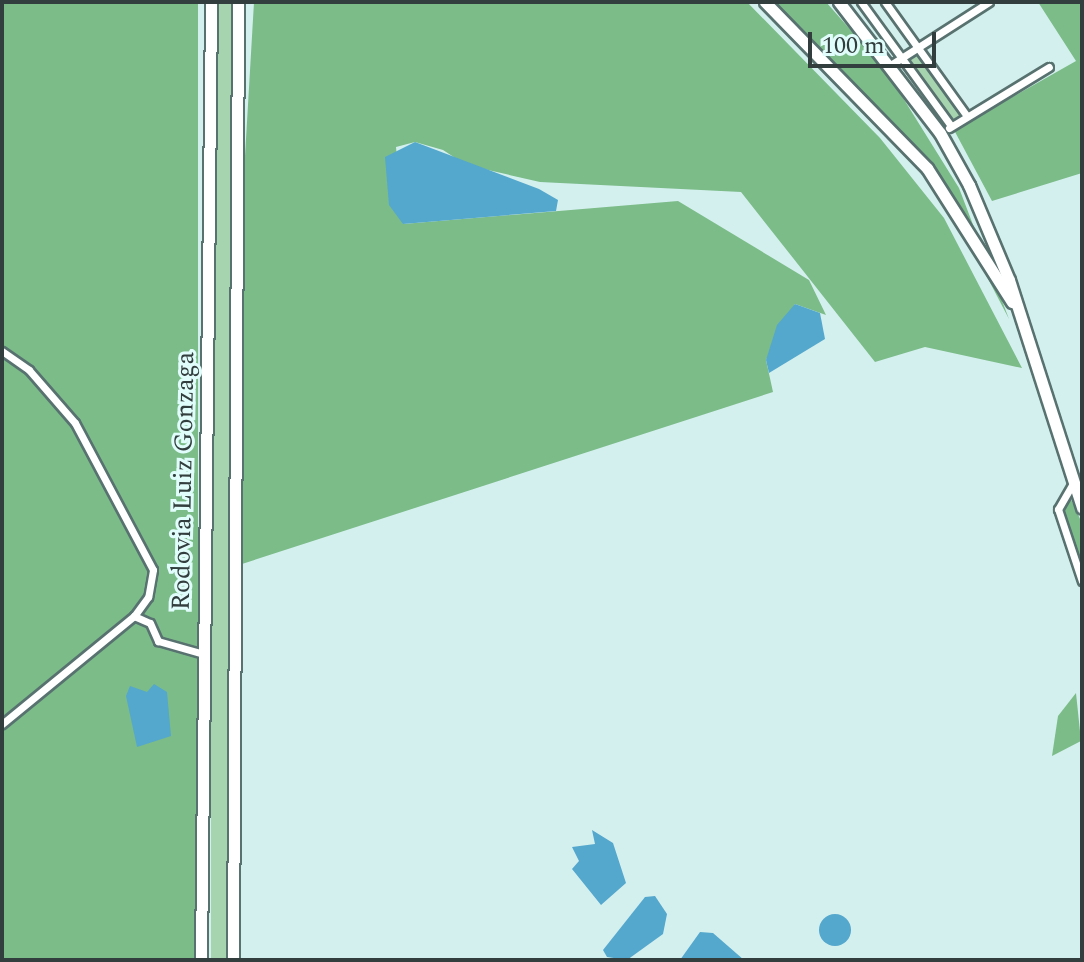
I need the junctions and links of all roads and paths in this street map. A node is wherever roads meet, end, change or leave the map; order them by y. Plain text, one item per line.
1 (211, 2) edge
2 (241, 2) edge
3 (765, 2) edge
4 (839, 2) edge
5 (861, 2) edge
6 (885, 2) edge
7 (989, 2) edge
8 (917, 45) junction
9 (901, 56) junction
10 (892, 64) junction
11 (1049, 67) dead end
12 (967, 116) junction
13 (946, 130) junction
14 (1012, 302) junction
15 (2, 351) edge
16 (1072, 485) junction
17 (1082, 508) edge
18 (1082, 581) edge
19 (134, 616) junction
20 (204, 654) junction
21 (2, 724) edge
22 (201, 960) edge
23 (233, 960) edge

1 - 20 main road, Rodovia Luiz Gonzaga
2 - 23 main road, Rodovia Luiz Gonzaga
3 - 14 main road
4 - 10 main road
5 - 9 street
6 - 8 street
7 - 8 street
8 - 9 street
8 - 12 street
9 - 10 street
9 - 13 street
10 - 13 main road
11 - 12 street
12 - 13 street
13 - 14 main road
14 - 16 main road
15 - 19 street
16 - 17 main road
16 - 18 street
19 - 20 street
19 - 21 street
20 - 22 main road, Rodovia Luiz Gonzaga

